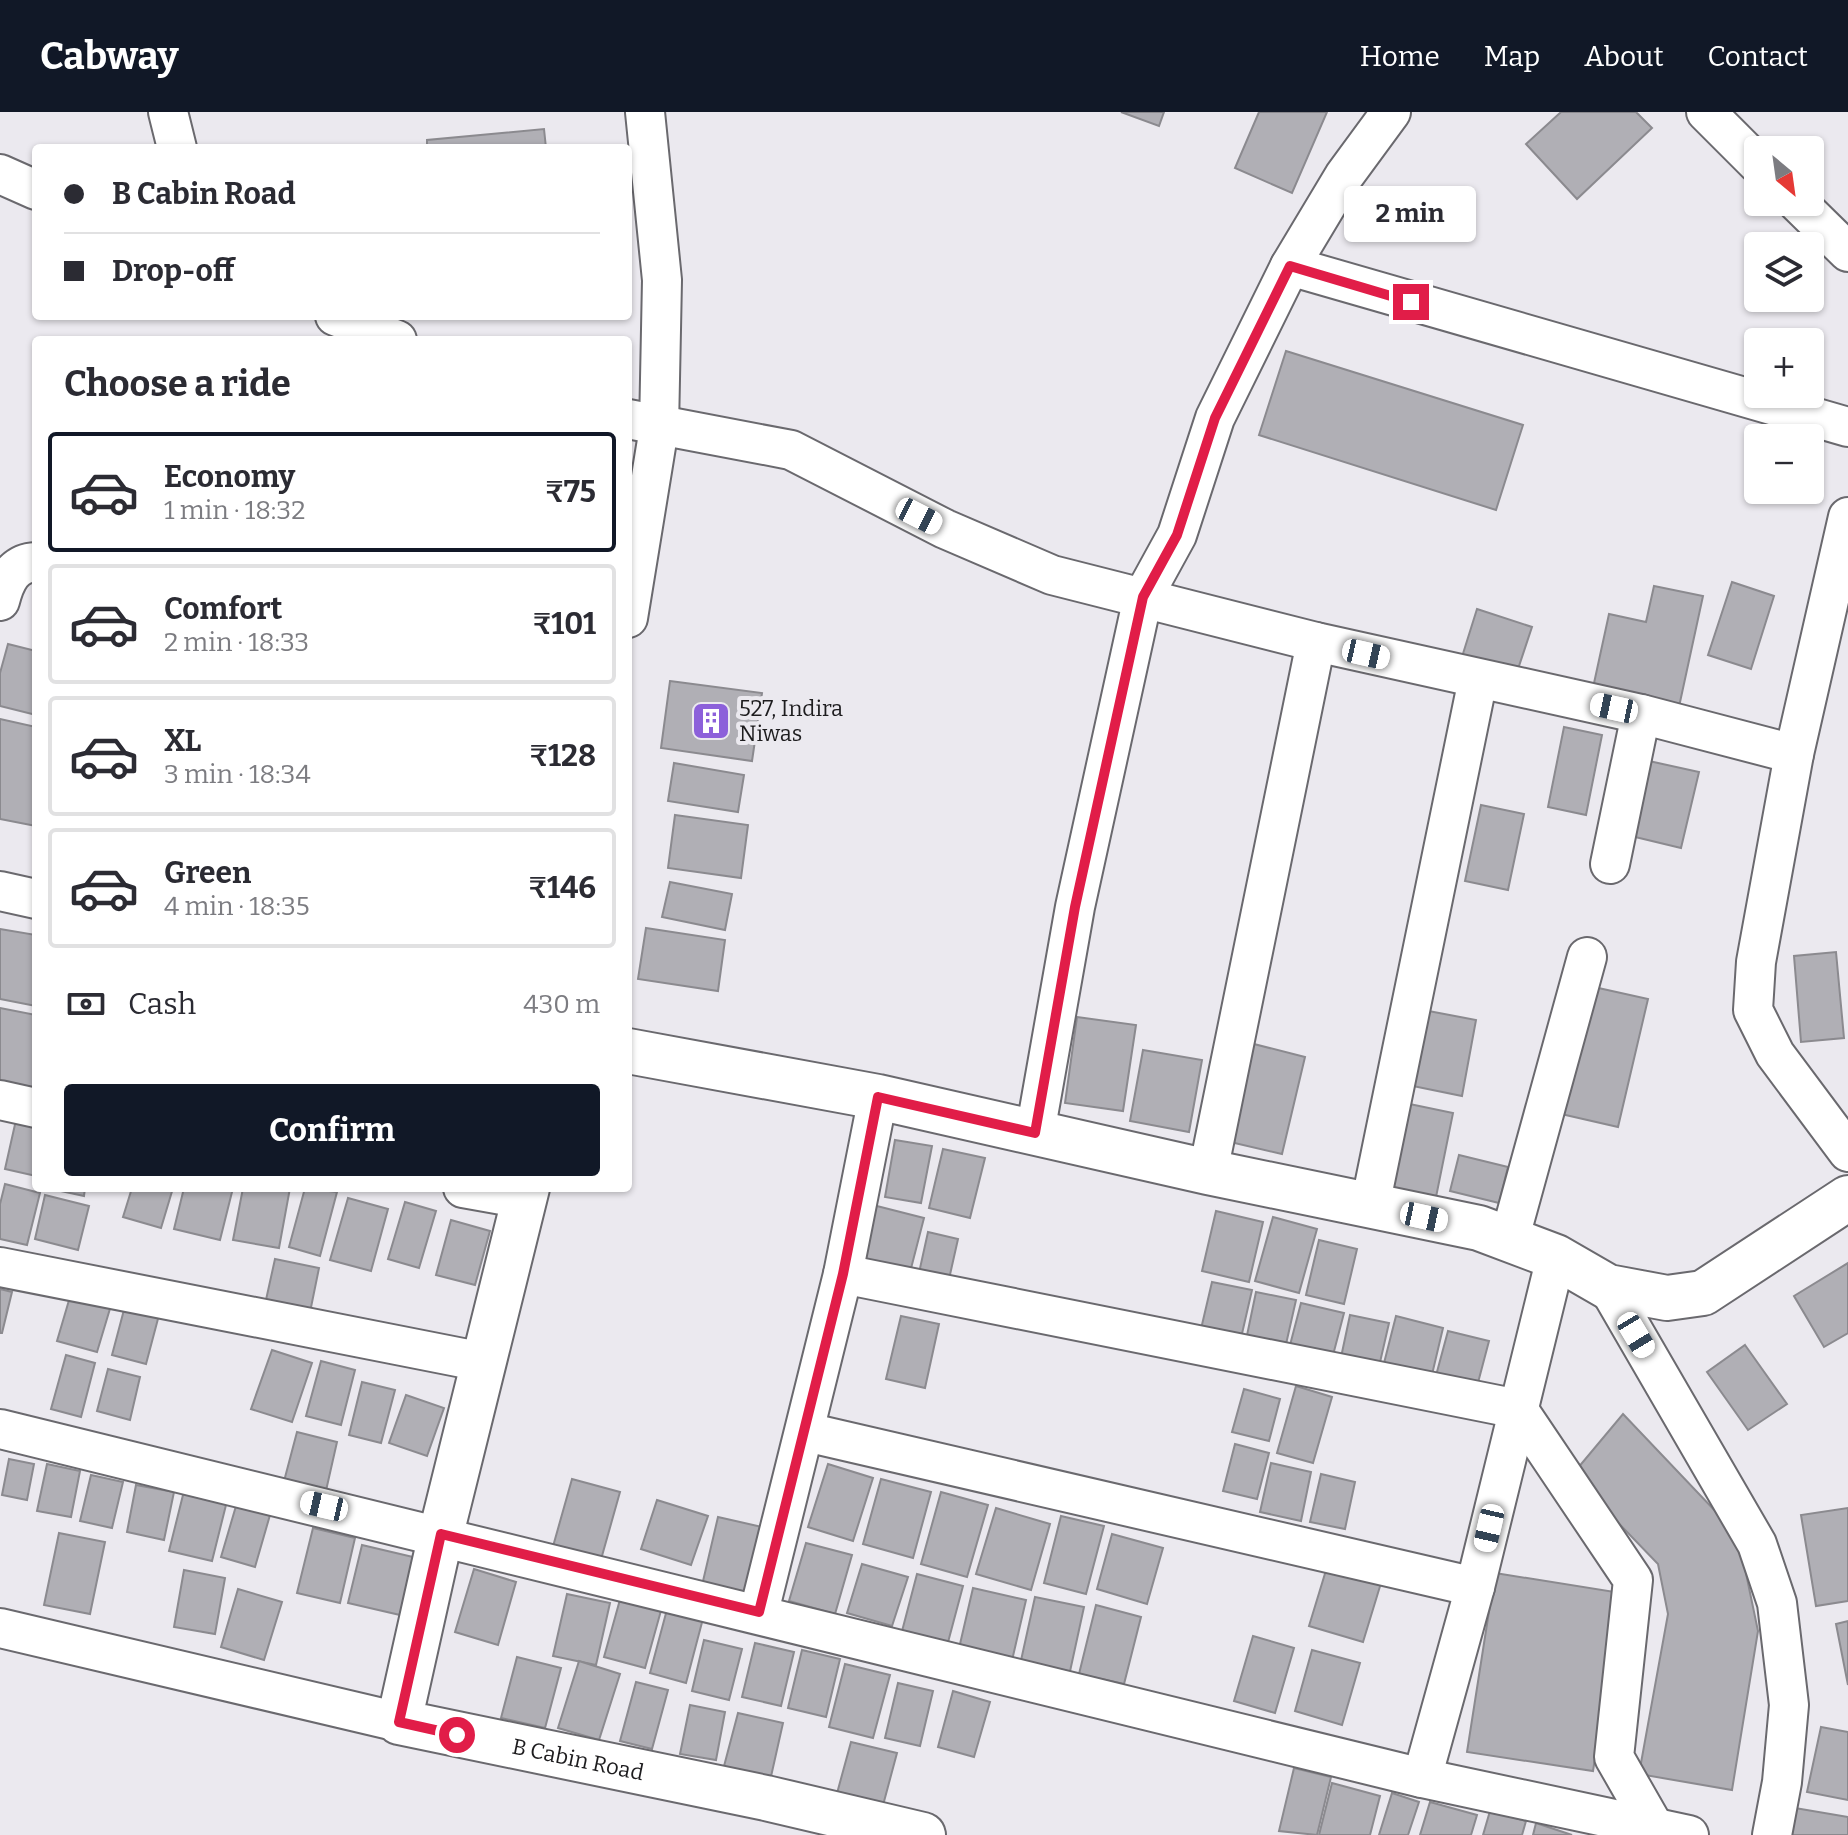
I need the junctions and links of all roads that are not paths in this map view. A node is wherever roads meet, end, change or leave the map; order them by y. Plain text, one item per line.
1 (168, 112) edge
2 (645, 112) edge
3 (1391, 112) edge
4 (1706, 112) edge
5 (176, 144) edge
6 (1744, 150) edge
7 (0, 174) edge
8 (32, 188) edge
9 (1811, 216) edge
10 (1848, 252) edge
11 (1290, 266) junction
12 (345, 320) edge
13 (387, 336) edge
14 (643, 423) edge
15 (1848, 427) edge
16 (1848, 517) edge
17 (32, 563) edge
18 (632, 566) edge
19 (1143, 597) junction
20 (0, 601) edge
21 (1316, 642) junction
22 (1478, 679) junction
23 (1641, 714) junction
24 (1794, 754) junction
25 (1610, 864) dead end
26 (0, 891) edge
27 (32, 898) edge
28 (1587, 957) dead end
29 (632, 1052) edge
30 (878, 1097) junction
31 (0, 1100) edge
32 (32, 1107) edge
33 (1035, 1133) junction
34 (1848, 1152) edge
35 (1208, 1172) junction
36 (504, 1192) edge
37 (525, 1194) edge
38 (1848, 1198) edge
39 (1370, 1206) junction
40 (1510, 1237) junction
41 (1556, 1257) junction
42 (0, 1267) edge
43 (843, 1274) junction
44 (1608, 1287) junction
45 (483, 1362) junction
46 (1518, 1409) junction
47 (0, 1429) edge
48 (806, 1432) junction
49 (441, 1534) junction
50 (1475, 1587) junction
51 (759, 1612) junction
52 (0, 1628) edge
53 (399, 1722) junction
54 (1422, 1778) junction
55 (1672, 1831) edge
56 (923, 1835) edge
57 (1772, 1835) edge

1 - 5 street
2 - 14 street
3 - 11 street
4 - 6 street
7 - 8 street
9 - 10 street
11 - 15 street
11 - 19 street
12 - 13 street
14 - 18 street
14 - 19 street
16 - 24 street
17 - 20 street
19 - 21 street
19 - 33 street
21 - 22 street
21 - 35 street
22 - 23 street
22 - 39 street
23 - 24 street
23 - 25 street
24 - 34 street
26 - 27 street
28 - 40 street
29 - 30 street
30 - 33 street
30 - 43 street
31 - 32 street
33 - 35 street
35 - 39 street
36 - 37 street
37 - 45 street
38 - 44 street
39 - 40 street
40 - 41 street
41 - 44 street
41 - 46 street
42 - 45 street
43 - 46 street
43 - 48 street
44 - 57 street
45 - 49 street
46 - 50 street
46 - 55 street
47 - 49 street
48 - 50 street
48 - 51 street
49 - 51 street
49 - 53 street
50 - 54 street
51 - 54 street
52 - 53 street, B Cabin Road
53 - 56 street, B Cabin Road
54 - 55 street

